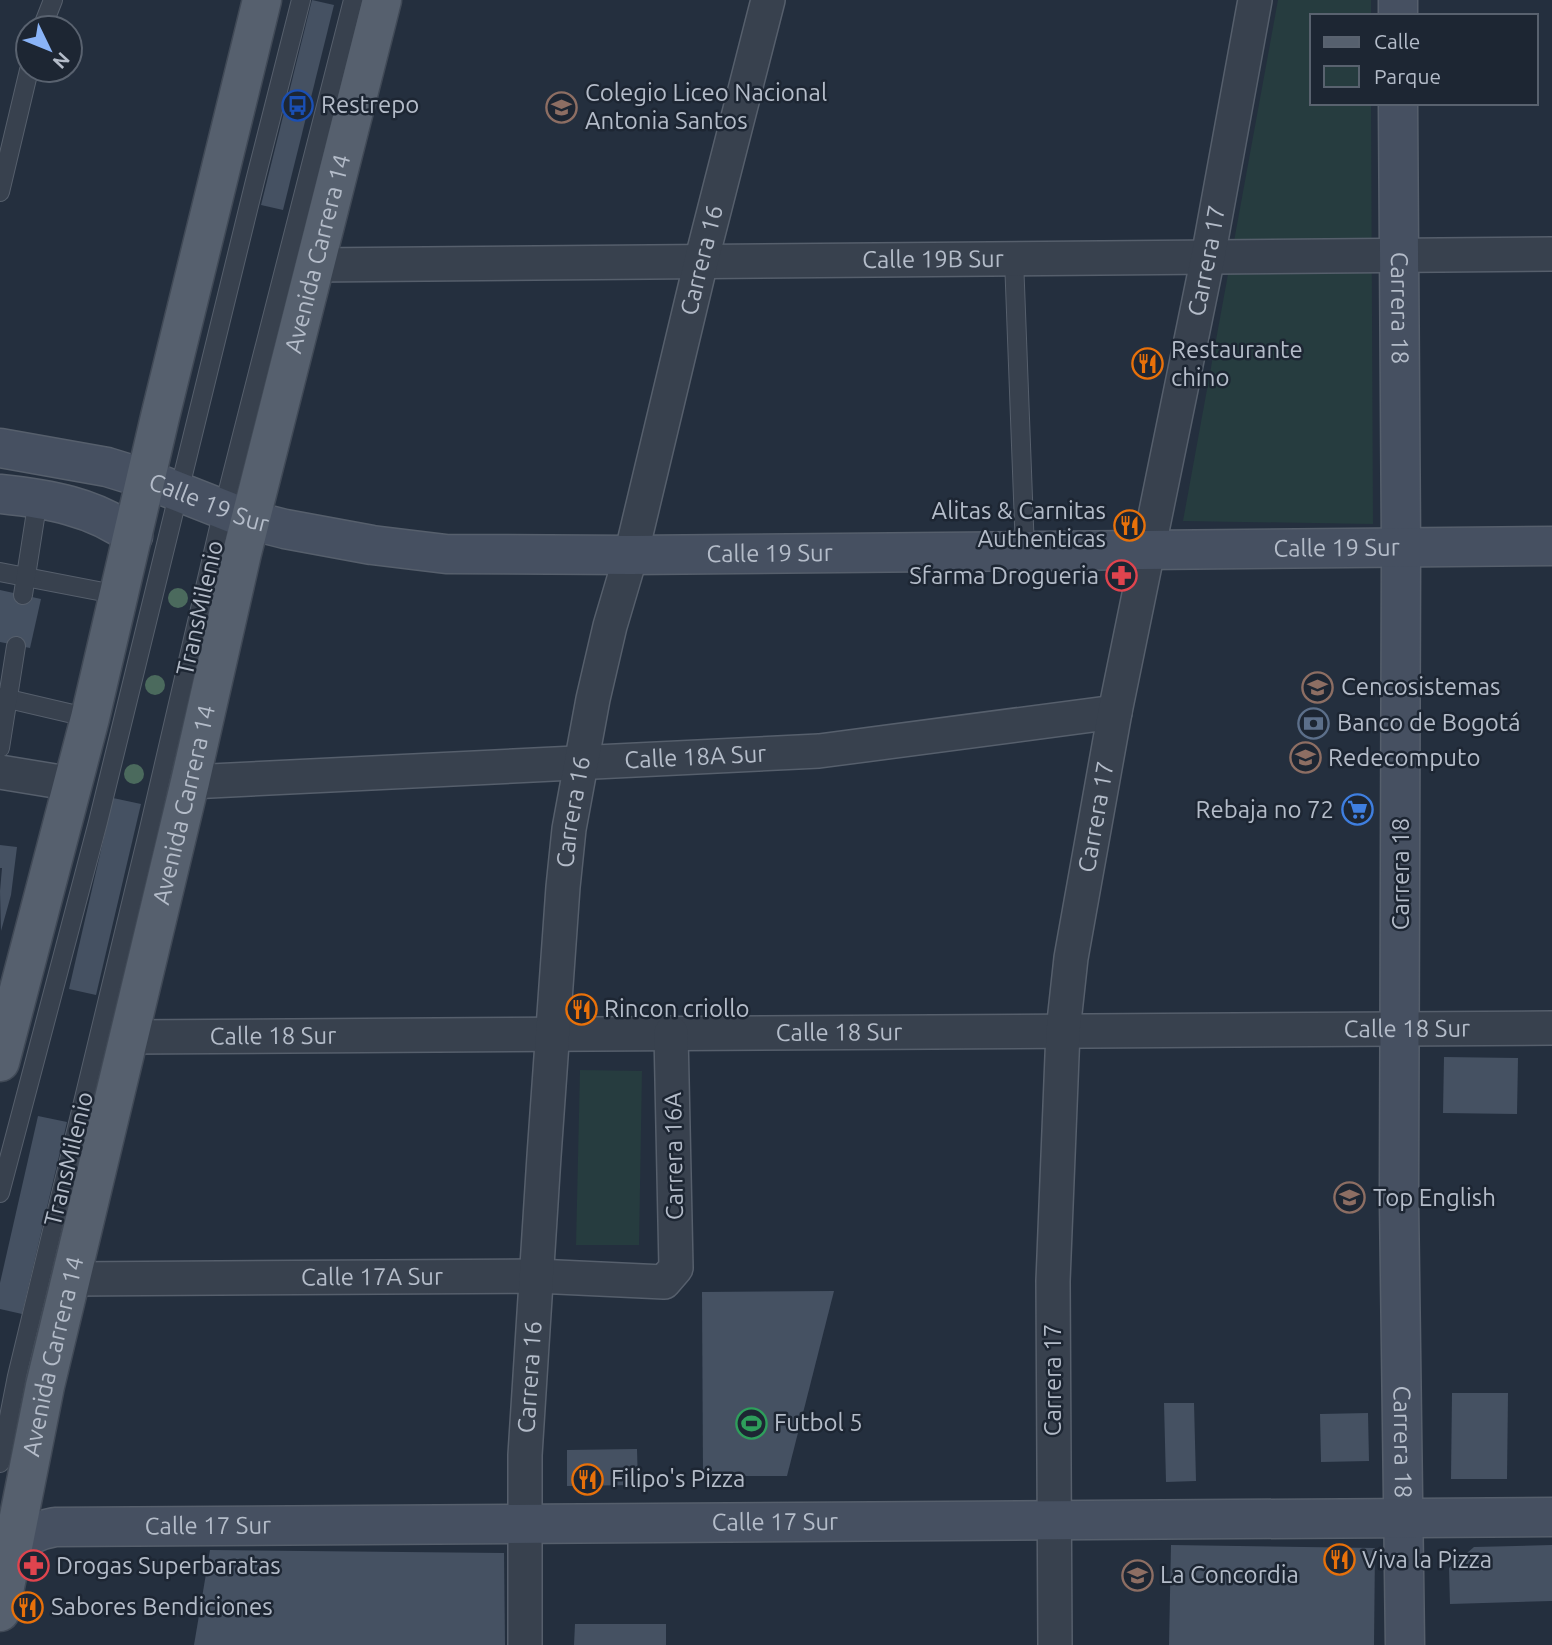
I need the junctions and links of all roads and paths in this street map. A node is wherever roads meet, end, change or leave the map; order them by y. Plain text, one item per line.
1 (262, 0) edge
2 (301, 0) edge
3 (353, 0) edge
4 (382, 0) edge
5 (768, 0) edge
6 (1255, 0) edge
7 (26, 84) edge
8 (1398, 105) edge
9 (0, 192) edge
10 (1552, 254) edge
11 (1399, 256) junction
12 (1208, 257) junction
13 (1014, 259) junction
14 (701, 262) junction
15 (313, 265) junction
16 (0, 448) edge
17 (162, 486) junction
18 (0, 494) edge
19 (38, 499) junction
20 (236, 515) junction
21 (133, 536) junction
22 (1552, 546) edge
23 (1401, 547) junction
24 (1150, 550) junction
25 (1025, 551) junction
26 (631, 555) junction
27 (0, 572) edge
28 (26, 576) junction
29 (23, 595) dead end
30 (119, 595) junction
31 (16, 646) dead end
32 (4, 698) edge
33 (1115, 712) junction
34 (90, 718) junction
35 (0, 748) edge
36 (580, 765) junction
37 (0, 772) edge
38 (190, 782) junction
39 (73, 784) junction
40 (5, 1026) edge
41 (1552, 1028) edge
42 (1401, 1029) junction
43 (1063, 1031) junction
44 (671, 1033) junction
45 (552, 1035) junction
46 (129, 1037) junction
47 (0, 1062) edge
48 (0, 1193) edge
49 (536, 1276) junction
50 (671, 1276) joint
51 (71, 1279) junction
52 (0, 1463) edge
53 (1552, 1517) edge
54 (1402, 1519) junction
55 (1054, 1521) junction
56 (525, 1523) junction
57 (6, 1545) edge
58 (0, 1612) edge
59 (525, 1645) edge
60 (1055, 1645) edge
61 (1405, 1645) edge

1 - 17 main road
2 - 17 lane, TransMilenio
3 - 20 lane, TransMilenio
4 - 15 main road, Avenida Carrera 14
5 - 14 street, Carrera 16
6 - 12 street, Carrera 17
7 - 9 lane
8 - 11 main road, Carrera 18
10 - 11 street, Calle 19B Sur
11 - 12 street, Calle 19B Sur
11 - 23 main road, Carrera 18
12 - 13 street, Calle 19B Sur
12 - 24 street, Carrera 17
13 - 14 street, Calle 19B Sur
13 - 25 lane
14 - 15 street, Calle 19B Sur
14 - 26 street, Carrera 16
15 - 20 main road, Avenida Carrera 14
16 - 17 main road, Calle 19 Sur
17 - 20 main road, Calle 19 Sur
17 - 21 main road
17 - 48 lane, TransMilenio
18 - 19 main road
19 - 21 main road
19 - 28 lane
20 - 26 main road, Calle 19 Sur
20 - 38 main road, Avenida Carrera 14
20 - 52 lane, TransMilenio
21 - 30 main road
22 - 23 main road, Calle 19 Sur
23 - 24 main road, Calle 19 Sur
23 - 42 main road, Carrera 18
24 - 25 main road, Calle 19 Sur
24 - 33 street, Carrera 17
25 - 26 main road, Calle 19 Sur
26 - 36 street, Carrera 16
27 - 28 lane
28 - 29 lane
28 - 30 lane
30 - 34 main road
31 - 32 lane
32 - 34 lane
32 - 35 lane
33 - 36 street, Calle 18A Sur
33 - 43 street, Carrera 17
34 - 39 main road
36 - 38 street, Calle 18A Sur
36 - 45 street, Carrera 16
37 - 39 street
38 - 46 main road, Avenida Carrera 14
39 - 40 main road
40 - 47 main road
41 - 42 street, Calle 18 Sur
42 - 43 street, Calle 18 Sur
42 - 54 main road, Carrera 18
43 - 44 street, Calle 18 Sur
43 - 55 street, Carrera 17
44 - 45 street, Calle 18 Sur
44 - 50 street, Carrera 16A
45 - 46 street, Calle 18 Sur
45 - 49 street, Carrera 16
46 - 51 main road, Avenida Carrera 14
49 - 50 street, Calle 17A Sur
49 - 51 street, Calle 17A Sur
49 - 56 street, Carrera 16
51 - 57 main road, Avenida Carrera 14
53 - 54 main road, Calle 17 Sur
54 - 55 main road, Calle 17 Sur
54 - 61 main road, Carrera 18
55 - 56 main road, Calle 17 Sur
55 - 60 street, Carrera 17
56 - 57 main road, Calle 17 Sur
56 - 59 street, Carrera 16
57 - 58 main road, Avenida Carrera 14

